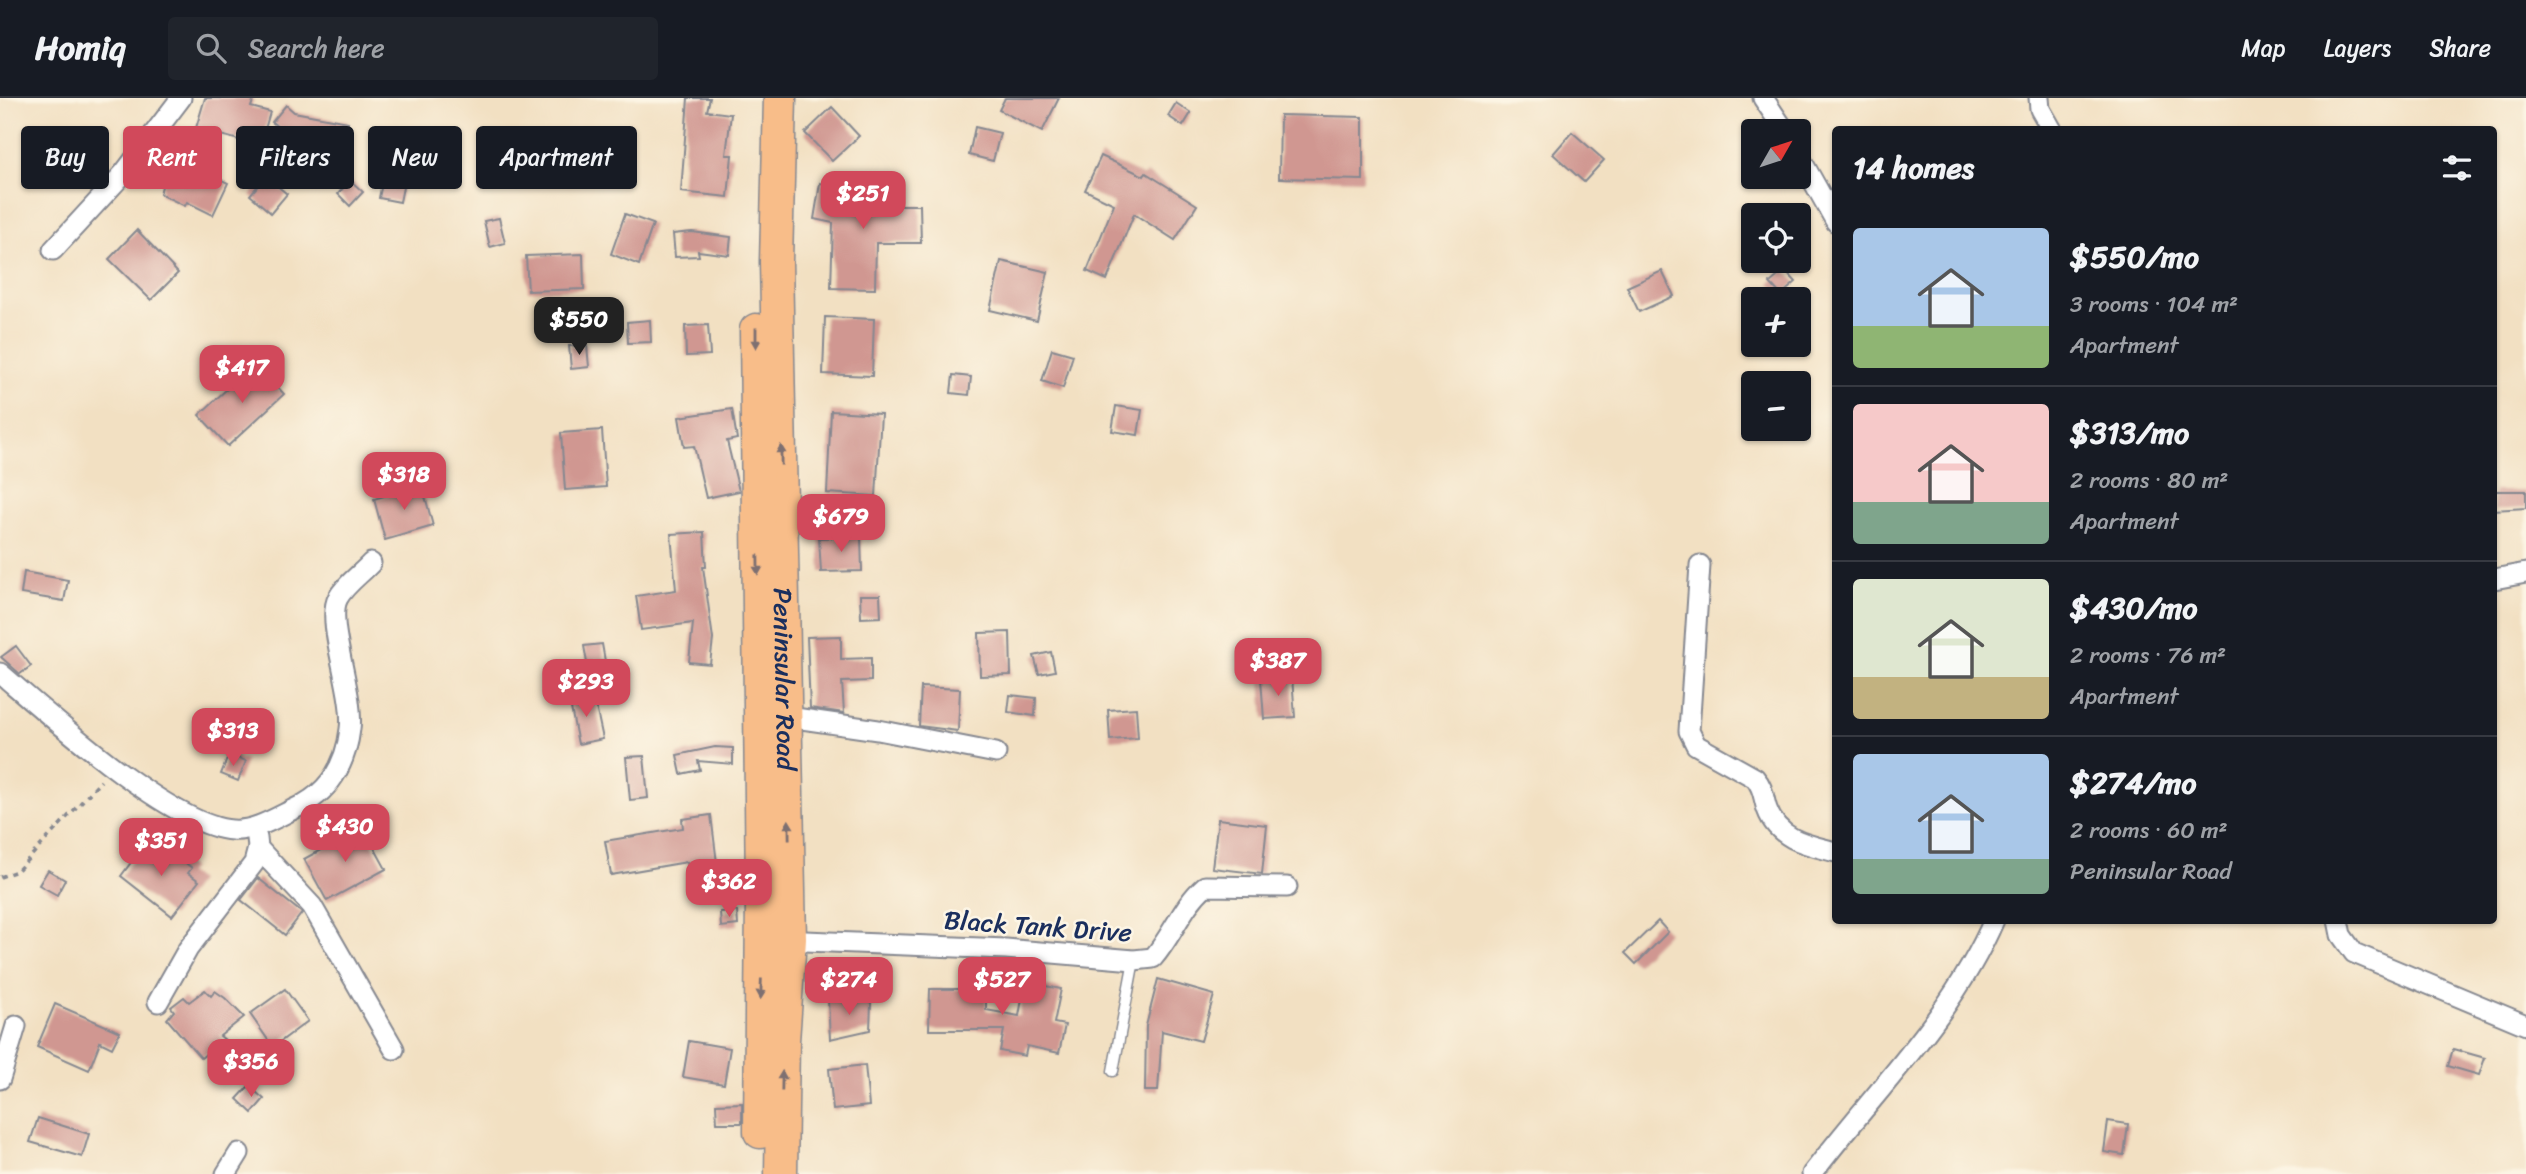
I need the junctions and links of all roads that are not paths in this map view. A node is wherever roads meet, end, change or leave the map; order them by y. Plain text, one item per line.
1 (181, 98) edge
2 (760, 98) edge
3 (780, 98) edge
4 (1763, 98) edge
5 (2039, 98) edge
6 (1777, 119) edge
7 (2049, 126) edge
8 (1811, 177) edge
9 (1832, 215) edge
10 (53, 250) dead end
11 (371, 563) dead end
12 (1700, 565) dead end
13 (2526, 573) edge
14 (2497, 578) edge
15 (0, 673) edge
16 (788, 717) junction
17 (996, 753) dead end
18 (256, 827) junction
19 (258, 848) junction
20 (1832, 851) edge
21 (1287, 887) dead end
22 (1992, 924) edge
23 (2339, 924) edge
24 (776, 940) junction
25 (1134, 960) junction
26 (158, 1002) dead end
27 (2526, 1025) edge
28 (16, 1026) dead end
29 (394, 1049) dead end
30 (1113, 1070) dead end
31 (0, 1079) edge
32 (239, 1153) dead end
33 (226, 1174) edge
34 (761, 1174) edge
35 (781, 1174) edge
36 (1812, 1174) edge

1 - 10 street
2 -> 24 main road, Peninsular Road
16 -> 3 main road, Peninsular Road
4 - 6 street
5 - 7 street
8 - 9 street
11 - 18 street
12 - 20 street
13 - 14 street
15 - 18 street
16 - 17 street
24 -> 16 main road, Peninsular Road
18 - 19 street
19 - 26 street
19 - 29 street
21 - 25 street, Black Tank Drive
22 - 36 street
23 - 27 street
24 - 25 street, Black Tank Drive
24 -> 34 main road, Peninsular Road
35 -> 24 main road, Peninsular Road
25 - 30 lane
28 - 31 street
32 - 33 street

